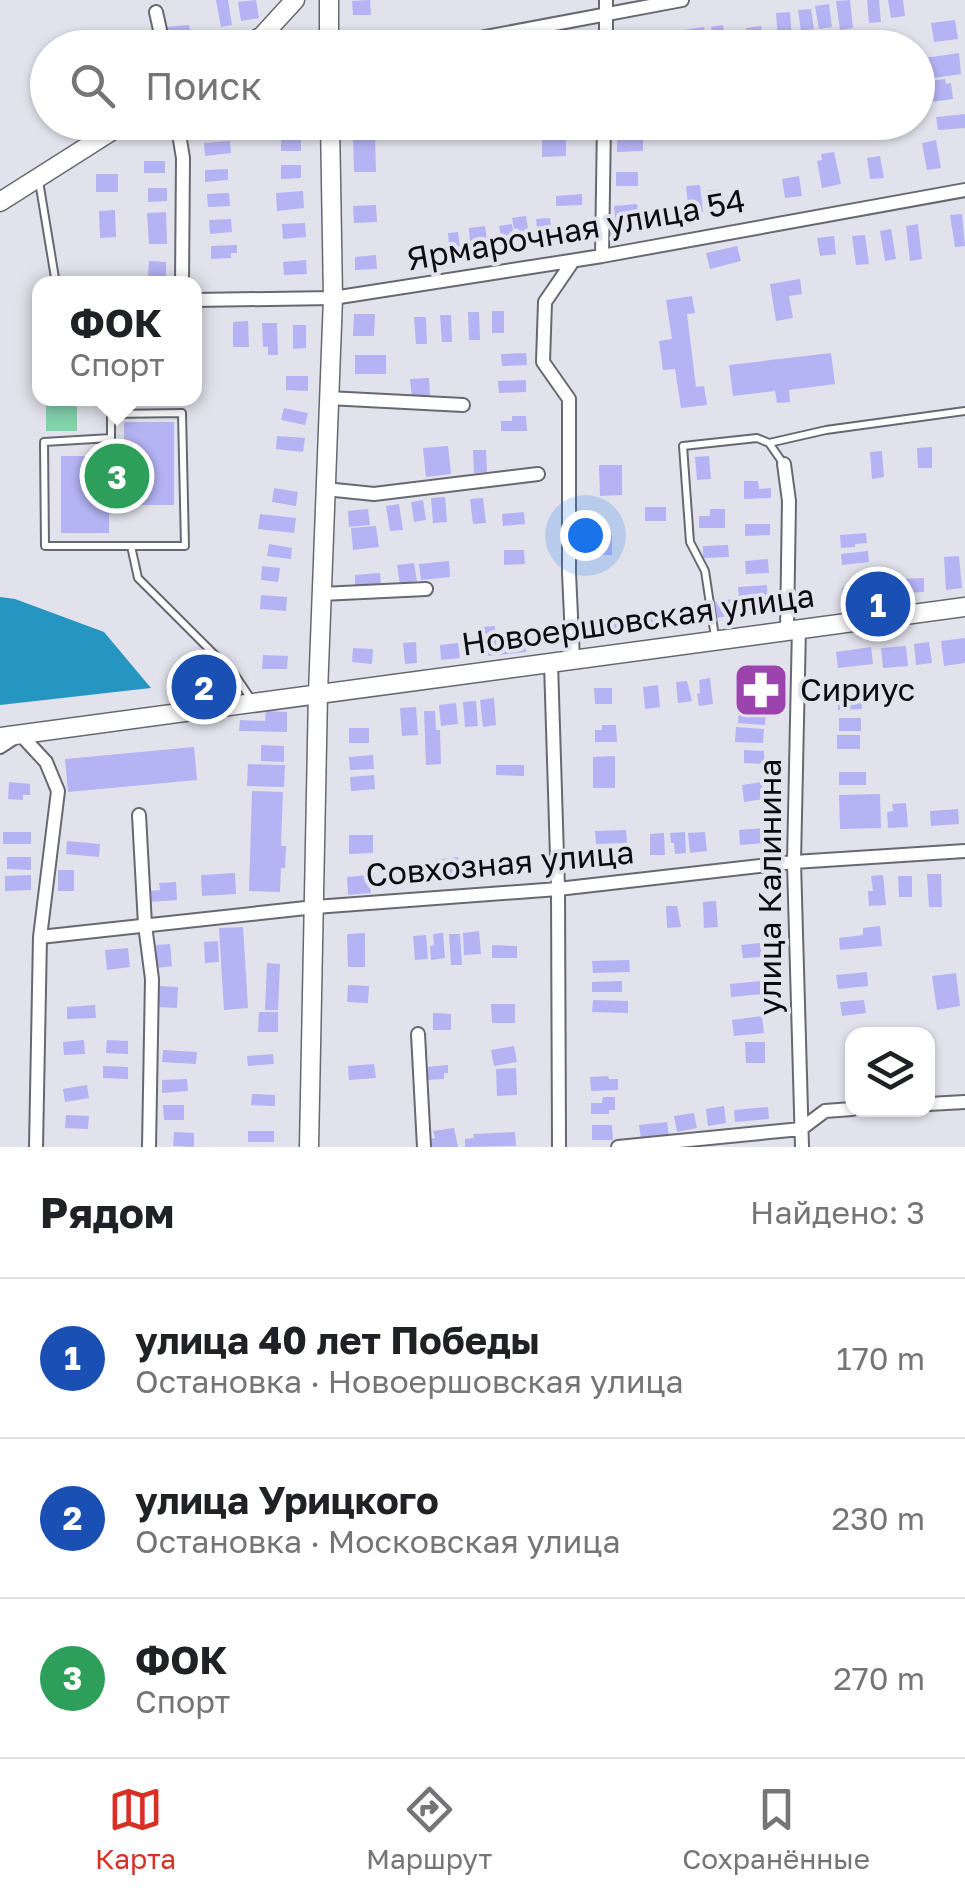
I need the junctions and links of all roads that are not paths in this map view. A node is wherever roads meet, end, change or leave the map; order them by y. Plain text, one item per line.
1 (295, 0) edge
2 (329, 0) edge
3 (682, 0) edge
4 (606, 7) edge
5 (156, 12) dead end
6 (160, 30) edge
7 (268, 30) edge
8 (328, 30) edge
9 (506, 30) edge
10 (98, 140) edge
11 (180, 140) edge
12 (330, 140) edge
13 (604, 140) edge
14 (38, 178) junction
15 (965, 190) edge
16 (0, 202) edge
17 (602, 256) junction
18 (573, 261) junction
19 (55, 276) edge
20 (182, 276) edge
21 (333, 298) junction
22 (202, 300) edge
23 (328, 398) junction
24 (463, 404) dead end
25 (112, 406) edge
26 (965, 411) edge
27 (112, 414) junction
28 (769, 443) junction
29 (784, 464) joint
30 (538, 474) dead end
31 (325, 489) junction
32 (131, 546) junction
33 (426, 589) dead end
34 (322, 594) junction
35 (965, 607) edge
36 (793, 628) junction
37 (716, 639) junction
38 (573, 660) junction
39 (551, 663) junction
40 (318, 693) junction
41 (253, 702) junction
42 (20, 734) junction
43 (0, 737) edge
44 (0, 747) edge
45 (139, 815) dead end
46 (965, 851) edge
47 (794, 862) junction
48 (558, 889) junction
49 (315, 908) junction
50 (144, 925) junction
51 (40, 938) junction
52 (418, 1034) dead end
53 (965, 1102) edge
54 (935, 1104) edge
55 (845, 1110) edge
56 (801, 1129) junction
57 (36, 1147) edge
58 (148, 1147) edge
59 (309, 1147) edge
60 (424, 1147) edge
61 (560, 1147) edge
62 (618, 1147) edge
63 (802, 1147) edge

1 - 7 street
2 - 8 street
3 - 4 street
4 - 9 street
5 - 6 street
10 - 14 street
11 - 20 street
12 - 21 street
13 - 17 street
14 - 16 street
14 - 19 lane
15 - 17 street, Ярмарочная улица 54
17 - 18 street, Ярмарочная улица 54
18 - 21 street, Ярмарочная улица 54
18 - 38 street
21 - 22 street, Ярмарочная улица 54
21 - 23 street
23 - 24 street
23 - 31 street
25 - 27 lane
26 - 28 lane
27 - 32 lane
27 - 32 lane
28 - 29 lane
28 - 37 lane
29 - 36 street, улица Калинина
30 - 31 street
31 - 34 street
32 - 41 lane
33 - 34 street
34 - 40 street
35 - 36 street, Новоершовская улица
36 - 37 street, Новоершовская улица
36 - 47 street, улица Калинина
37 - 38 street, Новоершовская улица
38 - 39 street, Новоершовская улица
39 - 40 street, Новоершовская улица
39 - 48 street
40 - 41 street, Новоершовская улица
40 - 49 street
41 - 42 street, Новоершовская улица
42 - 43 street, Новоершовская улица
42 - 44 street
42 - 51 street
45 - 50 street
46 - 47 street, Совхозная улица
47 - 48 street, Совхозная улица
47 - 56 street, улица Калинина
48 - 49 street, Совхозная улица
48 - 61 street
49 - 50 street, Совхозная улица
49 - 59 street
50 - 51 street, Совхозная улица
50 - 58 street
51 - 57 street
52 - 60 street
53 - 54 street
55 - 56 street
56 - 62 street
56 - 63 street, улица Калинина

